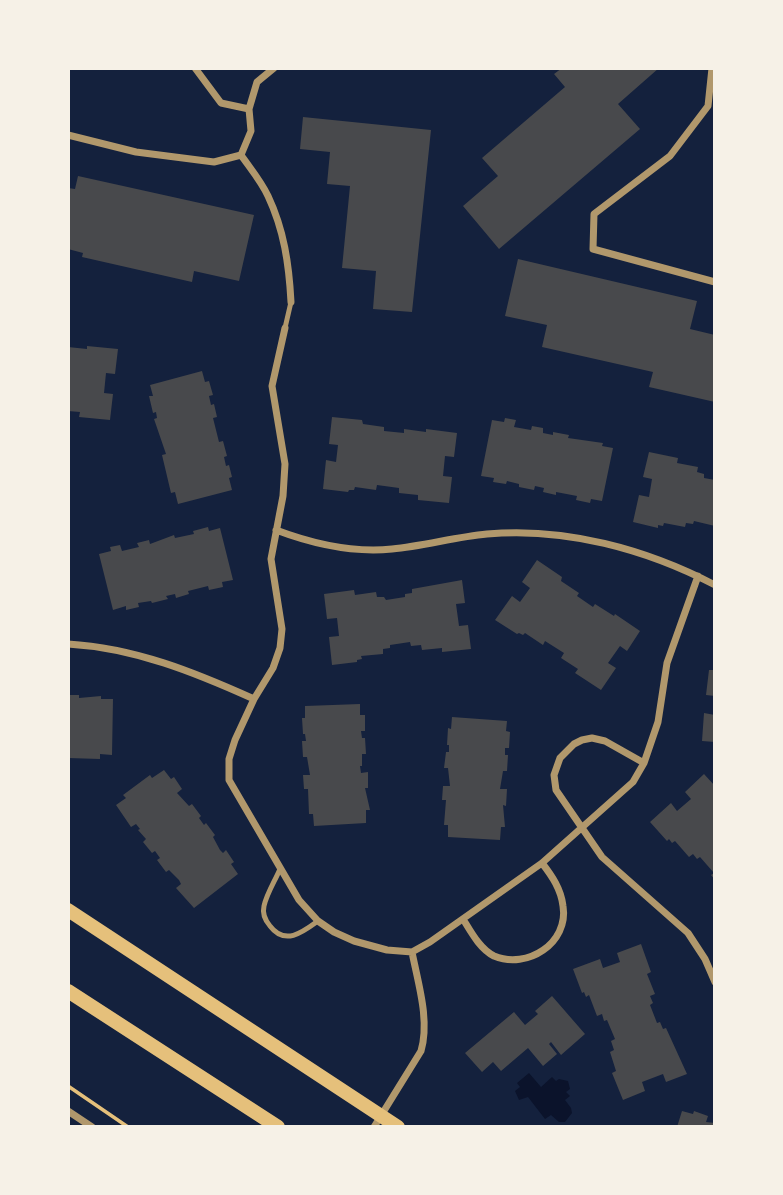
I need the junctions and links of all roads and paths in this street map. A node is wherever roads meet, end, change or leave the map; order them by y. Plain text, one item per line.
1 (195, 68) edge
2 (274, 68) edge
3 (712, 68) edge
4 (249, 109) junction
5 (711, 109) edge
6 (68, 135) edge
7 (241, 155) junction
8 (715, 282) edge
9 (291, 302) joint
10 (285, 328) joint
11 (276, 530) junction
12 (698, 576) junction
13 (715, 585) edge
14 (68, 644) edge
15 (254, 699) junction
16 (644, 763) junction
17 (583, 827) junction
18 (542, 863) junction
19 (280, 869) junction
20 (68, 910) edge
21 (463, 919) junction
22 (318, 921) junction
23 (412, 952) junction
24 (715, 982) edge
25 (68, 991) edge
26 (68, 1086) edge
27 (68, 1111) edge
28 (377, 1121) edge
29 (92, 1127) edge
30 (128, 1127) edge
31 (278, 1127) edge
32 (398, 1127) edge

1 - 4 street
2 - 4 street
3 - 5 street
4 - 7 street
5 - 8 street
6 - 7 street
7 - 9 street
9 - 10 lane
10 - 11 street
11 - 12 street
11 - 15 street
12 - 13 street
12 - 16 street
14 - 15 street
15 - 19 street
16 - 17 street
16 - 17 street
17 - 18 street
17 - 24 street
18 - 21 street
18 - 21 street
19 - 22 street
19 - 22 lane
20 - 28 main road
21 - 23 street
22 - 23 street
23 - 28 street
25 - 31 main road
26 - 30 path
27 - 29 street
28 - 32 main road

